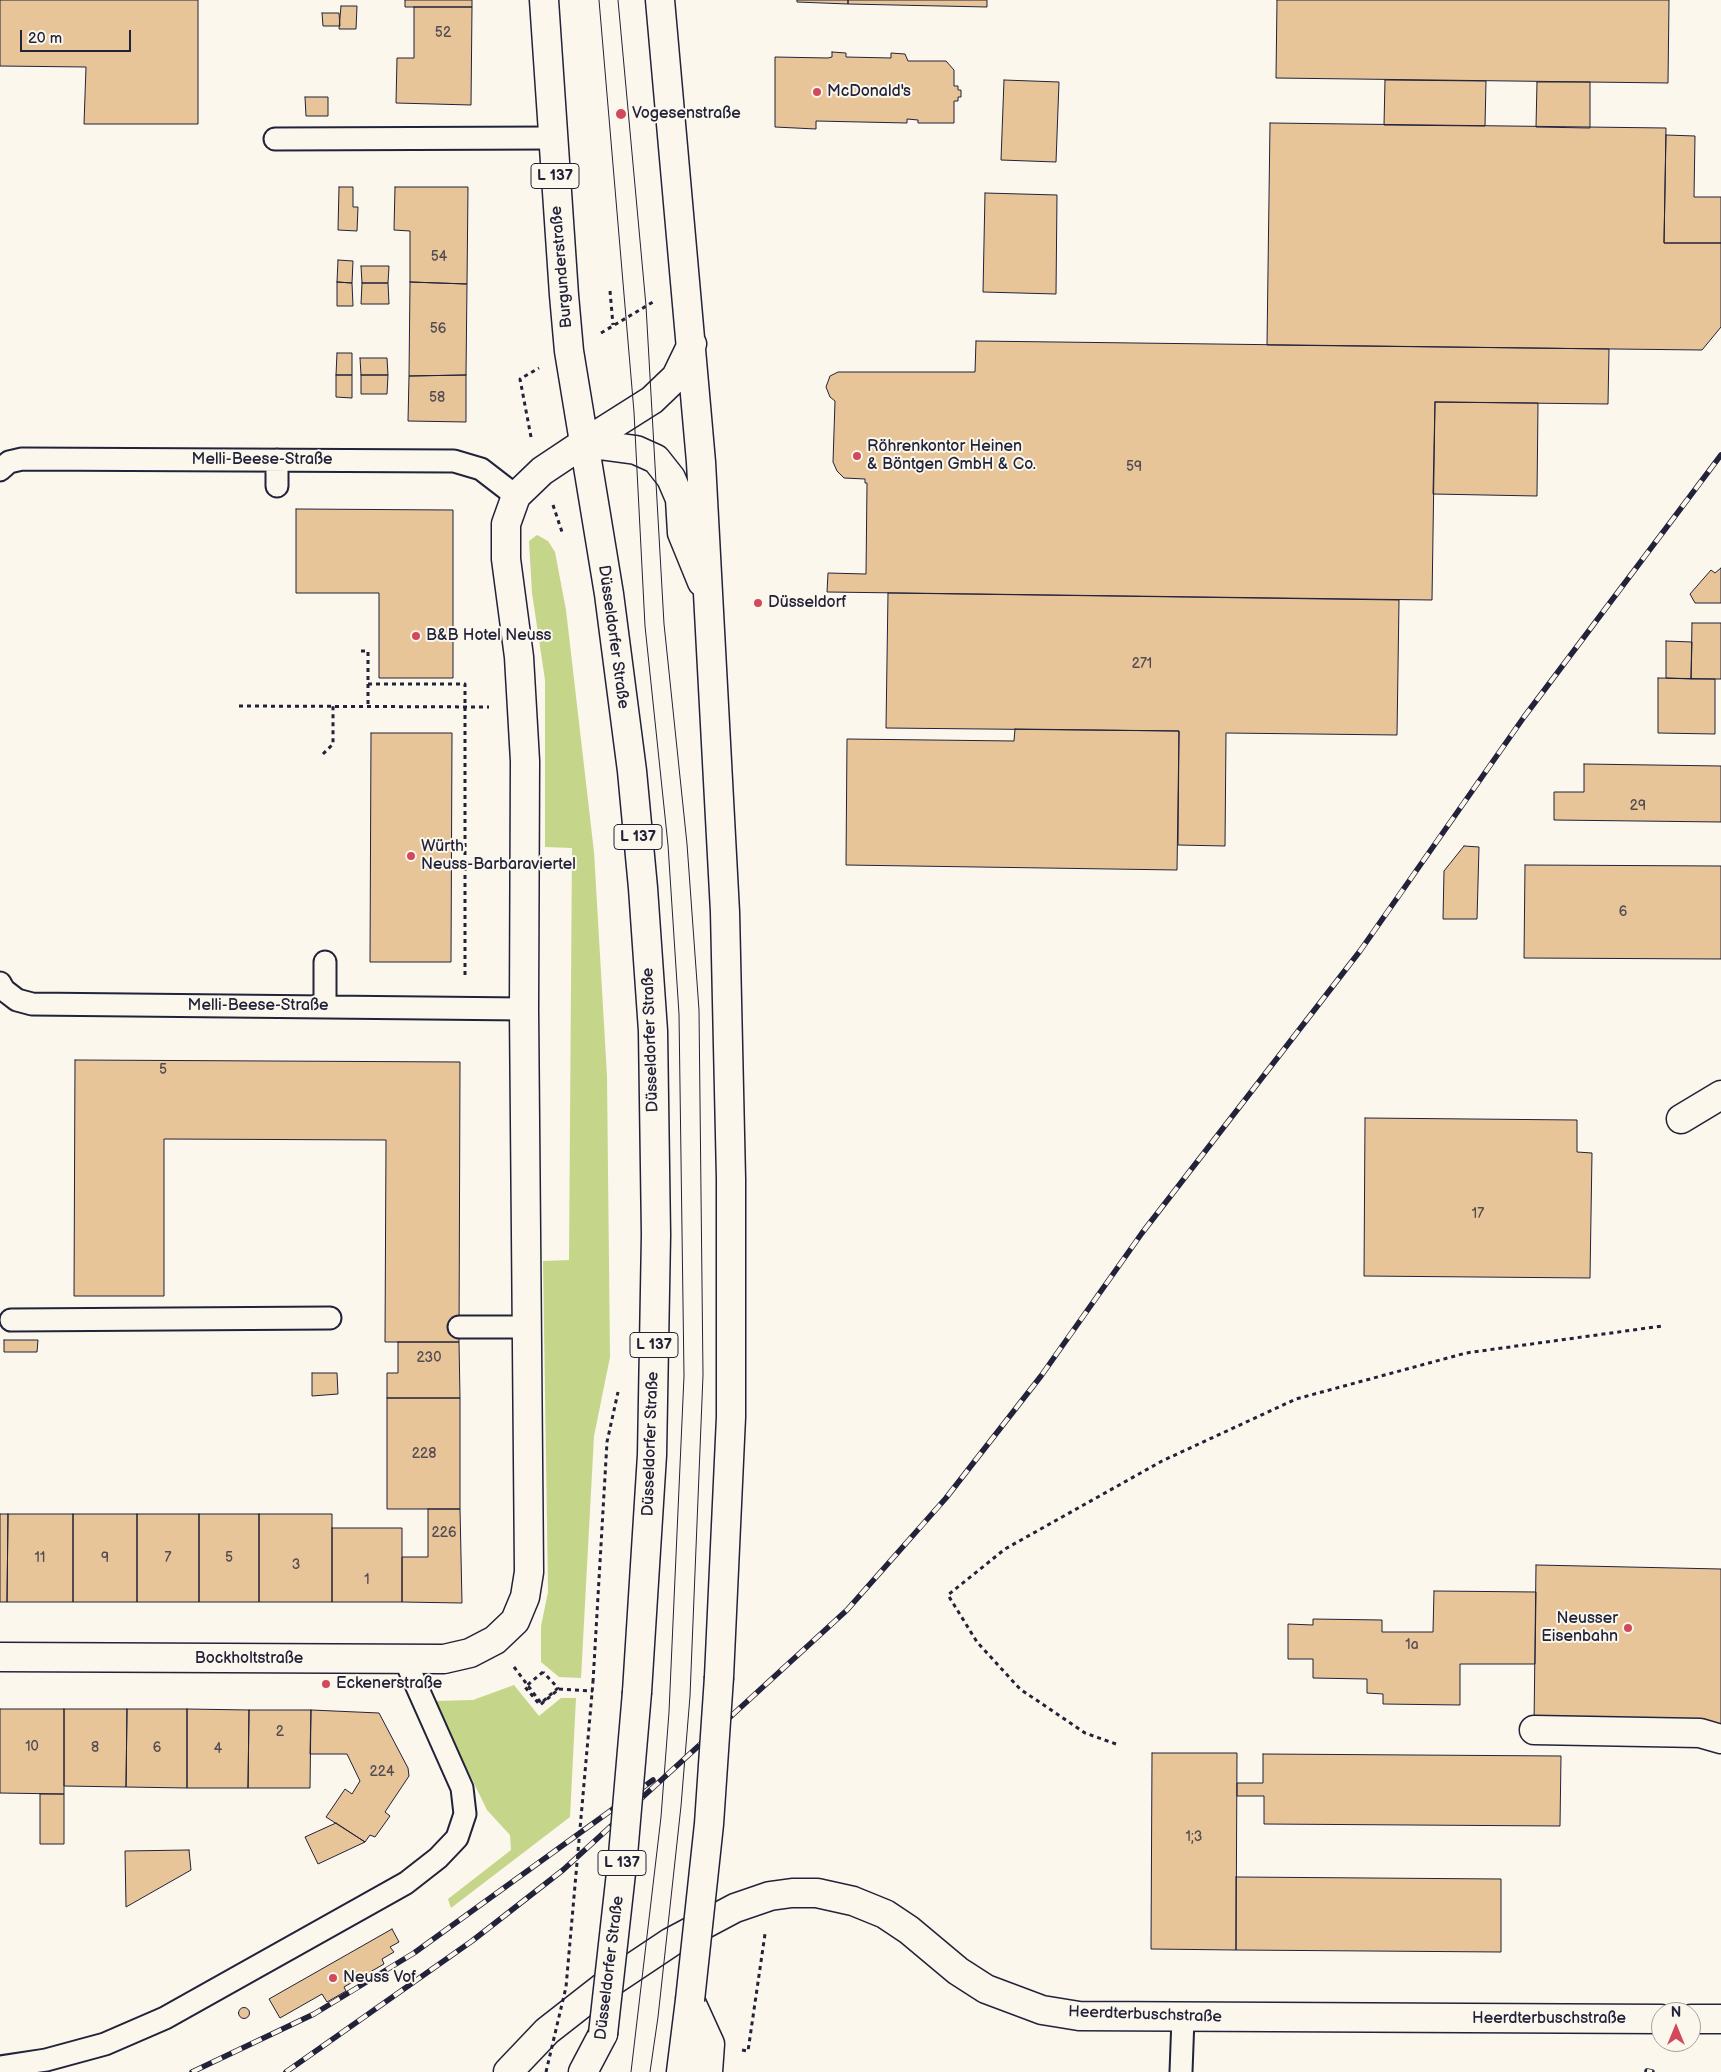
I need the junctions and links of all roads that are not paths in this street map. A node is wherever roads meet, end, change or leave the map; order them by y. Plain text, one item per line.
1 (544, 0) edge
2 (660, 0) edge
3 (552, 138) junction
4 (275, 139) dead end
5 (692, 344) junction
6 (584, 443) junction
7 (277, 460) junction
8 (0, 470) edge
9 (277, 486) dead end
10 (516, 496) junction
11 (710, 603) junction
12 (325, 962) dead end
13 (0, 983) edge
14 (325, 1006) junction
15 (524, 1009) junction
16 (1721, 1094) edge
17 (1681, 1119) dead end
18 (330, 1318) dead end
19 (11, 1320) dead end
20 (459, 1327) dead end
21 (527, 1327) junction
22 (0, 1657) edge
23 (405, 1660) junction
24 (1534, 1730) dead end
25 (1721, 1739) edge
26 (690, 2000) junction
27 (1183, 2018) junction
28 (1651, 2019) edge
29 (1701, 2019) edge
30 (1721, 2020) edge
31 (0, 2067) edge
32 (593, 2069) edge
33 (508, 2072) edge
34 (680, 2072) edge
35 (708, 2072) edge
36 (1182, 2072) edge

1 - 3 main road, Burgunderstraße / L 137
2 - 5 main road
3 - 4 lane
3 - 6 main road, Burgunderstraße / L 137
5 - 6 main road
5 - 11 main road
6 - 10 main road
6 - 11 main road
6 - 32 main road, Düsseldorfer Straße / L 137, bridge
7 - 8 lane, Melli-Beese-Straße
7 - 9 lane
7 - 10 lane, Melli-Beese-Straße
10 - 15 main road
11 - 26 main road, bridge
12 - 14 lane
13 - 14 lane, Melli-Beese-Straße
14 - 15 lane, Melli-Beese-Straße
15 - 21 main road
16 - 17 main road
18 - 19 lane
20 - 21 lane
21 - 23 main road, Bockholtstraße
22 - 23 main road, Bockholtstraße
23 - 31 lane
24 - 25 main road
26 - 34 main road
26 - 35 main road
27 - 28 main road, Heerdterbuschstraße
27 - 33 main road, Heerdterbuschstraße
27 - 36 lane
29 - 30 main road

